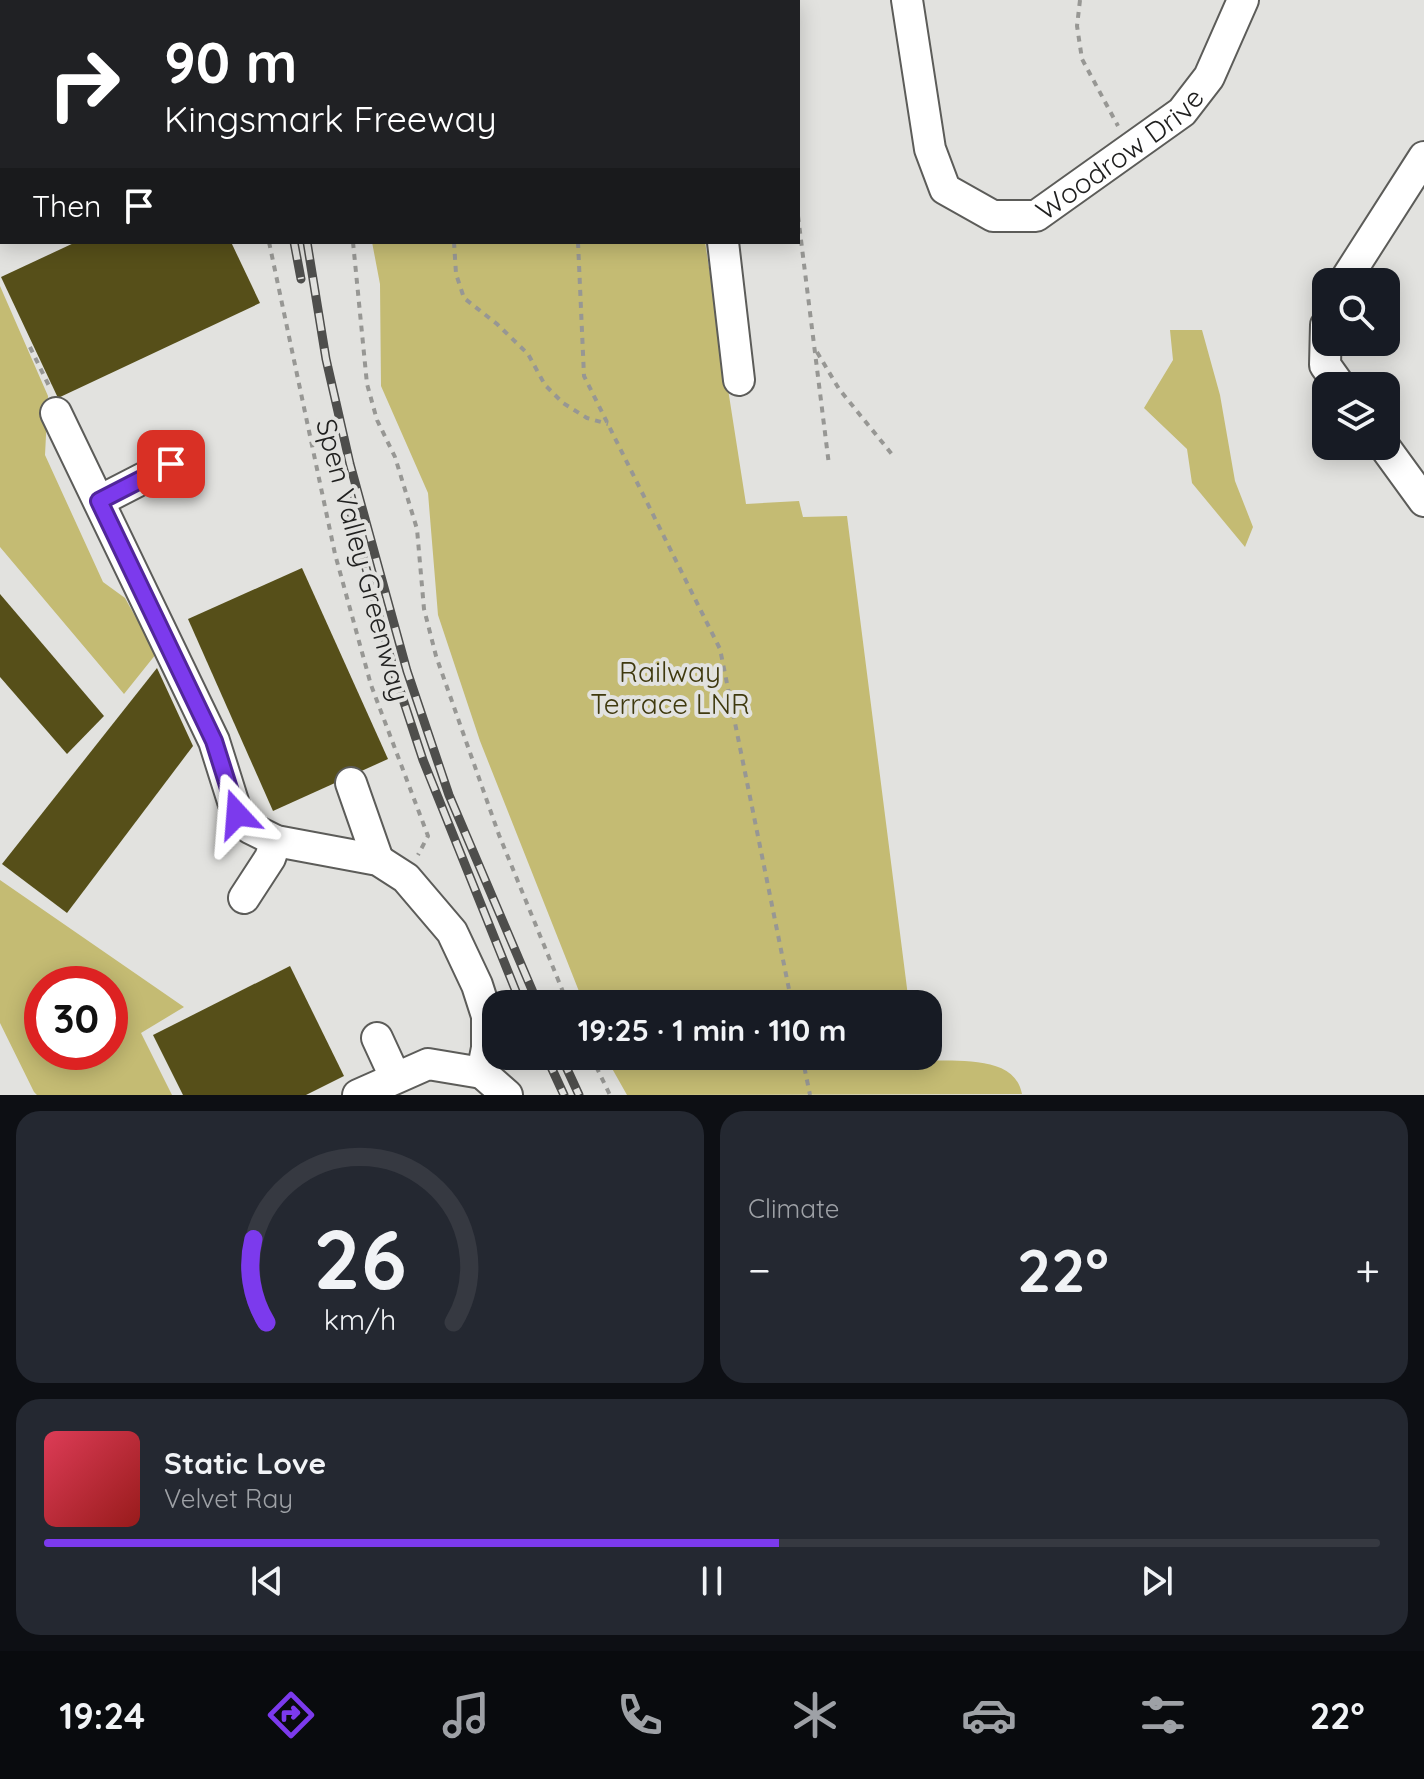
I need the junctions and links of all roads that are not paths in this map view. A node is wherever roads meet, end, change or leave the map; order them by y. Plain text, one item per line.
1 (907, 0) edge
2 (1243, 0) edge
3 (1424, 157) edge
4 (723, 244) edge
5 (1353, 268) edge
6 (739, 380) dead end
7 (56, 413) road end
8 (1394, 460) edge
9 (171, 464) dead end
10 (99, 501) junction
11 (1424, 501) edge
12 (351, 783) dead end
13 (276, 841) junction
14 (378, 860) junction
15 (244, 898) dead end
16 (377, 1038) dead end
17 (482, 1073) junction
18 (395, 1077) junction
19 (358, 1095) edge
20 (507, 1095) edge

1 - 2 street, Woodrow Drive
3 - 5 street
4 - 6 street
7 - 10 street
8 - 11 street
9 - 10 street
10 - 13 street
12 - 14 street
13 - 14 street
13 - 15 street
14 - 17 street
16 - 18 street
17 - 18 street
17 - 20 street
18 - 19 street

